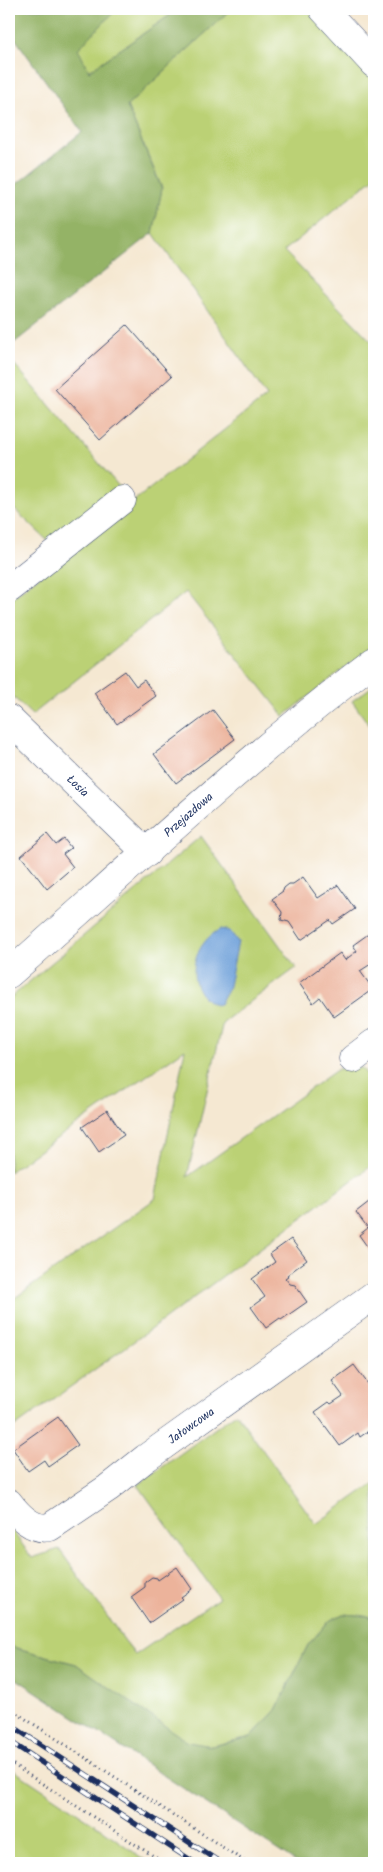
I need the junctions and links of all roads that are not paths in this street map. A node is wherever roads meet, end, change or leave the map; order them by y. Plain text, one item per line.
1 (323, 9) edge
2 (374, 64) edge
3 (122, 500) dead end
4 (9, 589) edge
5 (374, 661) edge
6 (9, 720) edge
7 (146, 853) junction
8 (9, 974) edge
9 (374, 1043) edge
10 (353, 1059) dead end
11 (374, 1295) edge
12 (9, 1503) edge

1 - 2 street
3 - 4 street
5 - 7 street, Przejazdowa
6 - 7 street, Łosia
7 - 8 street, Przejazdowa
9 - 10 street
11 - 12 street, Jałowcowa

